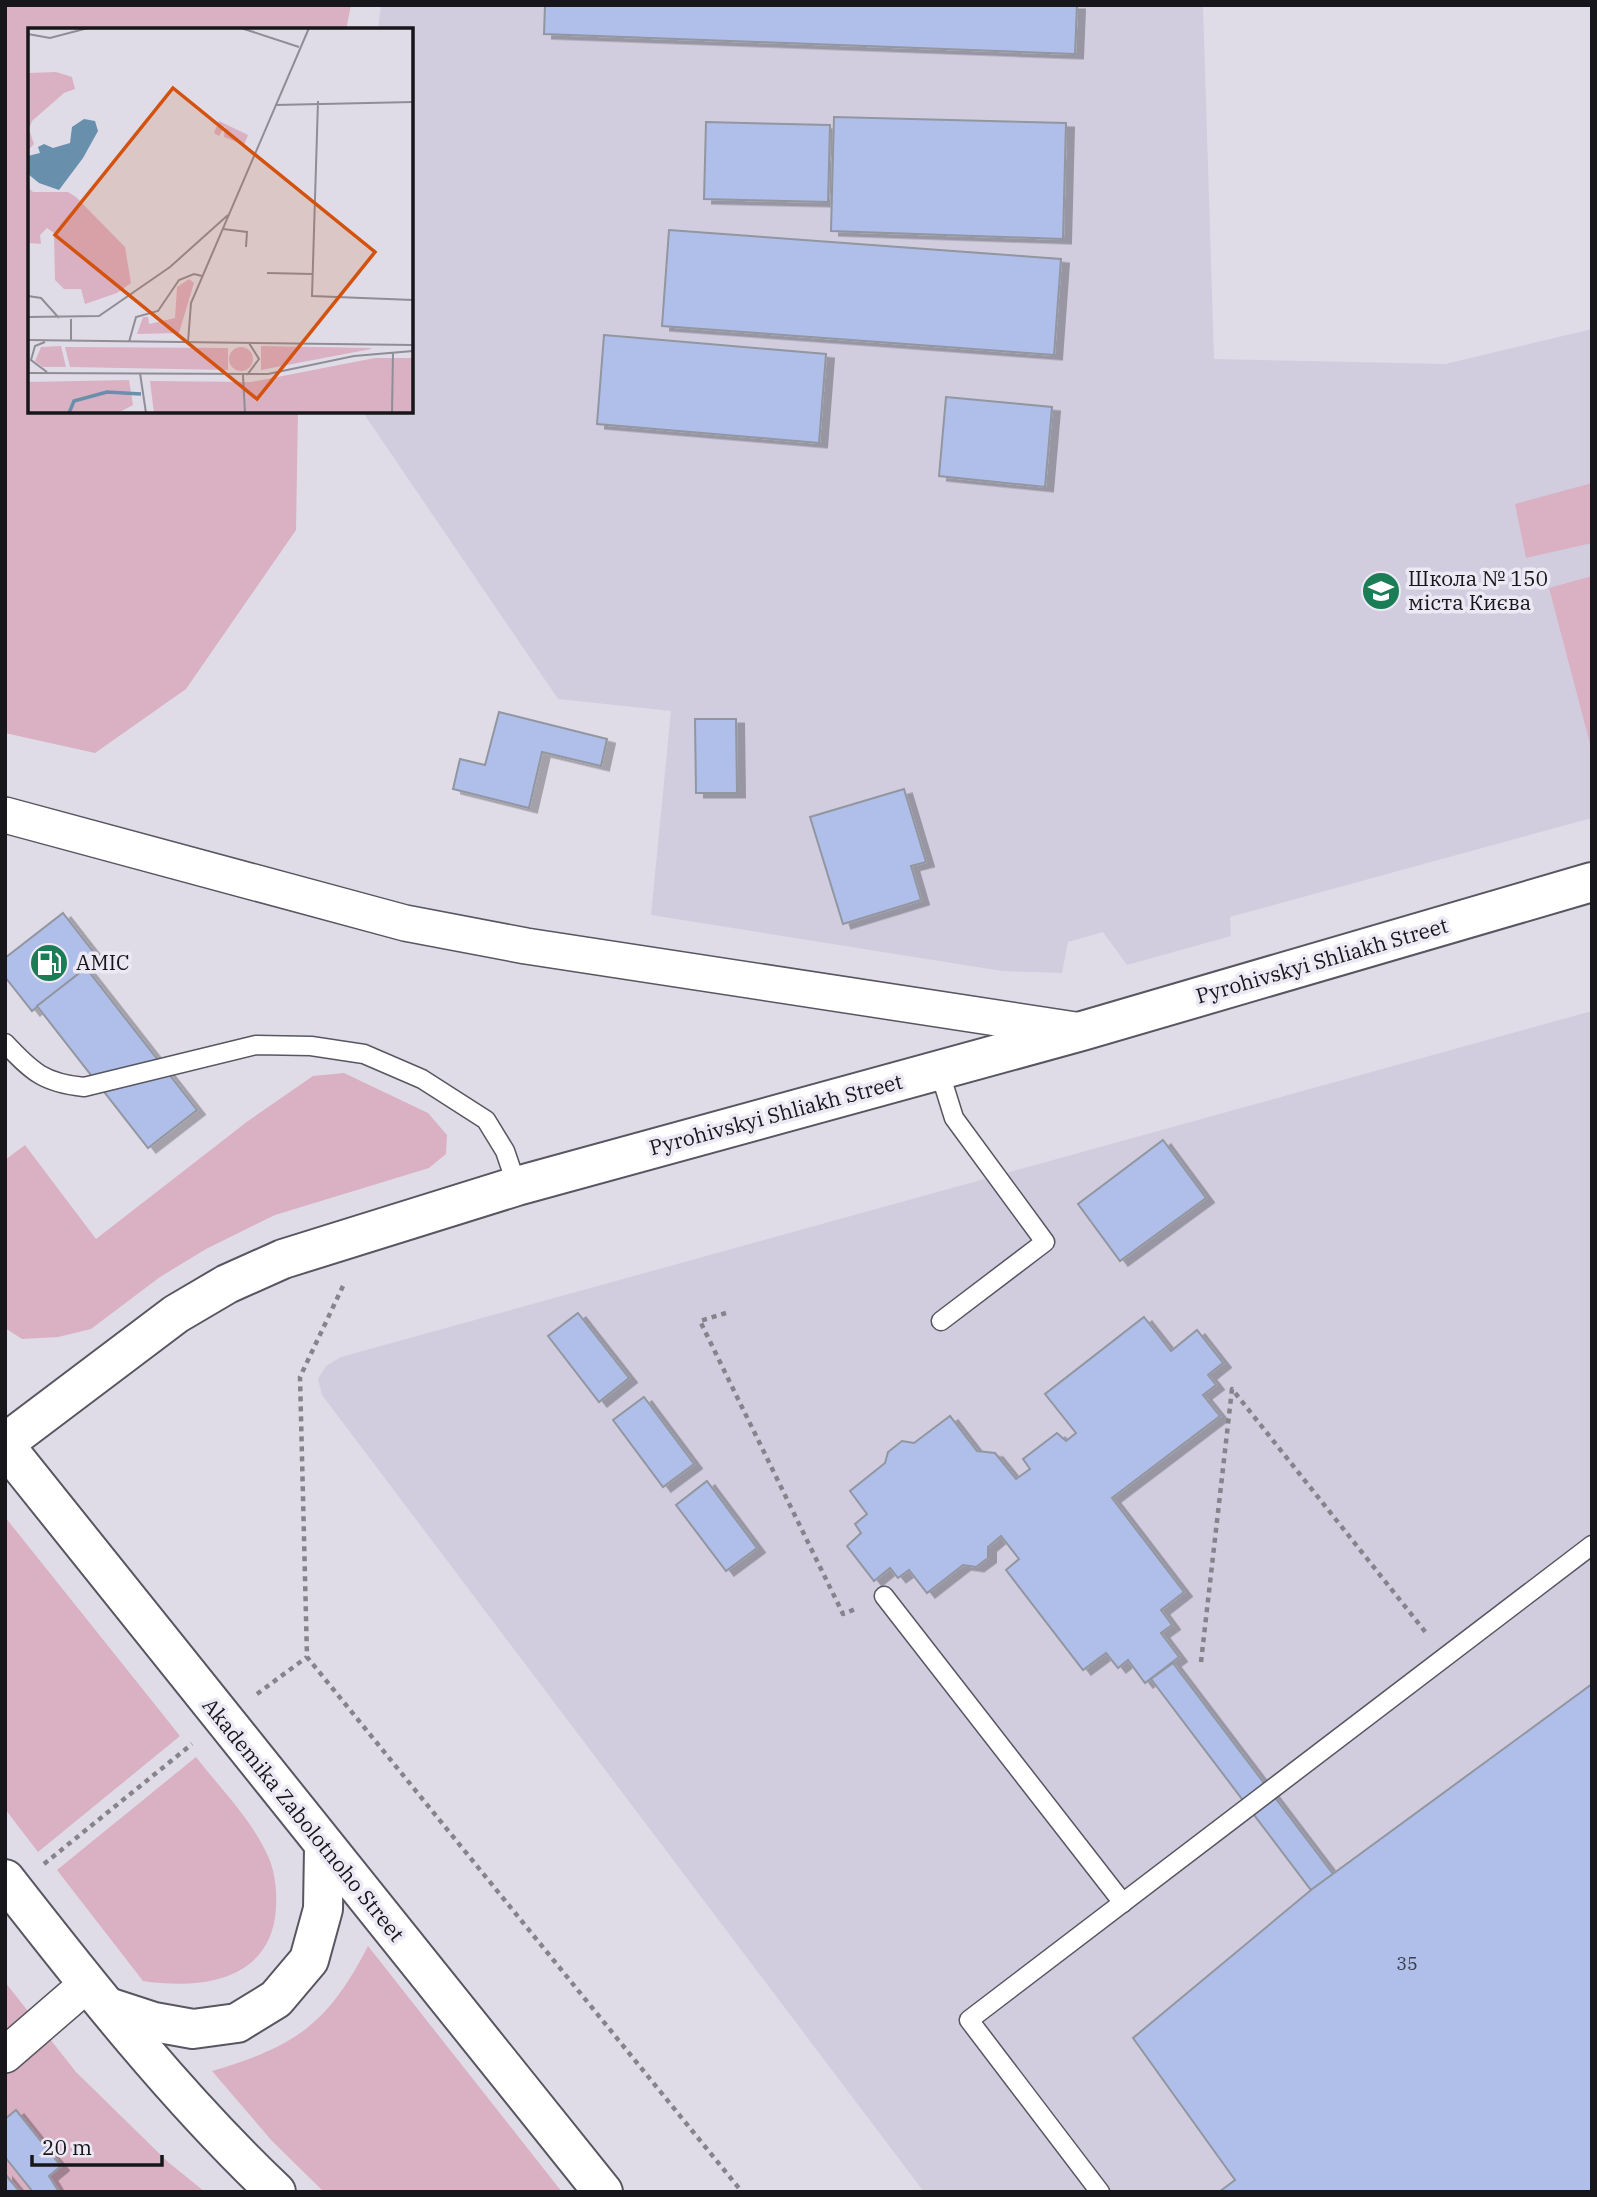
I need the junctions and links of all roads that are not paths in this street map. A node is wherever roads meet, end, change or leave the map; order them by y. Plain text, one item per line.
1 (5, 815) edge
2 (1592, 882) edge
3 (1082, 1031) junction
4 (5, 1043) edge
5 (939, 1070) junction
6 (517, 1186) junction
7 (941, 1321) dead end
8 (5, 1445) edge
9 (1592, 1545) edge
10 (884, 1597) road end
11 (324, 1848) junction
12 (9, 1884) edge
13 (1123, 1903) junction
14 (97, 1996) junction
15 (5, 2055) edge
16 (276, 2192) edge
17 (603, 2192) edge
18 (1100, 2192) edge

1 - 3 street
2 - 3 main road, Pyrohivskyi Shliakh Street
3 - 5 main road, Pyrohivskyi Shliakh Street
4 - 6 lane
5 - 6 main road, Pyrohivskyi Shliakh Street
5 - 7 lane
6 - 8 main road, Pyrohivskyi Shliakh Street
8 - 11 main road, Akademika Zabolotnoho Street
9 - 13 lane
10 - 13 lane
11 - 14 main road
11 - 17 main road, Akademika Zabolotnoho Street
12 - 14 main road
13 - 18 lane
14 - 15 street
14 - 16 main road

